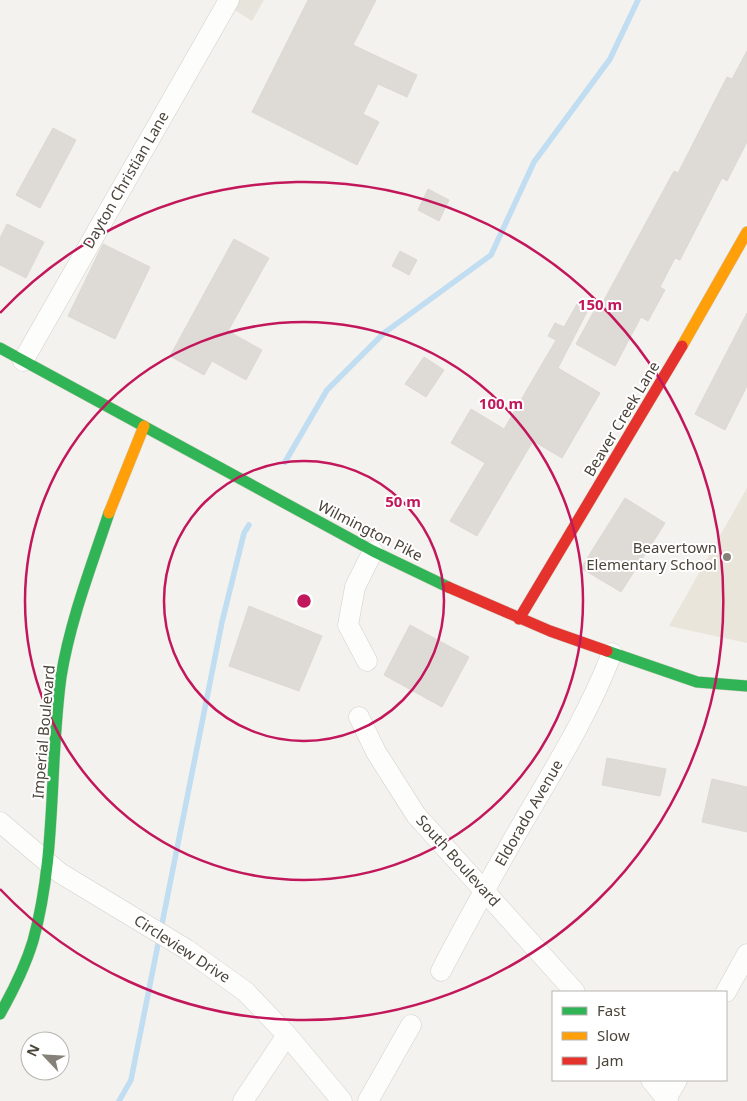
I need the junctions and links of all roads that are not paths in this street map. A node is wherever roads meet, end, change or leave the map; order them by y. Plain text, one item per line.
1 (223, 2) edge
2 (747, 232) edge
3 (0, 348) edge
4 (23, 361) junction
5 (144, 426) junction
6 (373, 551) junction
7 (519, 619) junction
8 (612, 653) junction
9 (367, 661) dead end
10 (747, 686) edge
11 (359, 717) dead end
12 (0, 822) edge
13 (48, 861) junction
14 (484, 889) junction
15 (747, 954) edge
16 (441, 971) dead end
17 (574, 991) edge
18 (727, 991) edge
19 (0, 1014) edge
20 (411, 1025) dead end
21 (287, 1035) junction
22 (652, 1081) edge
23 (676, 1081) edge
24 (667, 1100) edge
25 (244, 1101) edge
26 (342, 1101) edge
27 (368, 1101) edge

1 - 4 street, Dayton Christian Lane
2 - 7 street, Beaver Creek Lane
3 - 4 street, Wilmington Pike
4 - 5 street, Wilmington Pike
5 - 6 street, Wilmington Pike
5 - 13 street, Imperial Boulevard
6 - 7 street, Wilmington Pike
6 - 9 street
7 - 8 street, Wilmington Pike
8 - 10 street, Wilmington Pike
8 - 14 street, Eldorado Avenue
11 - 14 street, South Boulevard
12 - 13 street, Circleview Drive
13 - 19 street, Imperial Boulevard
13 - 21 street, Circleview Drive
14 - 16 street, Eldorado Avenue
14 - 17 street, South Boulevard
15 - 18 street
20 - 27 street
21 - 25 street
21 - 26 street, Circleview Drive
22 - 24 street
23 - 24 street

